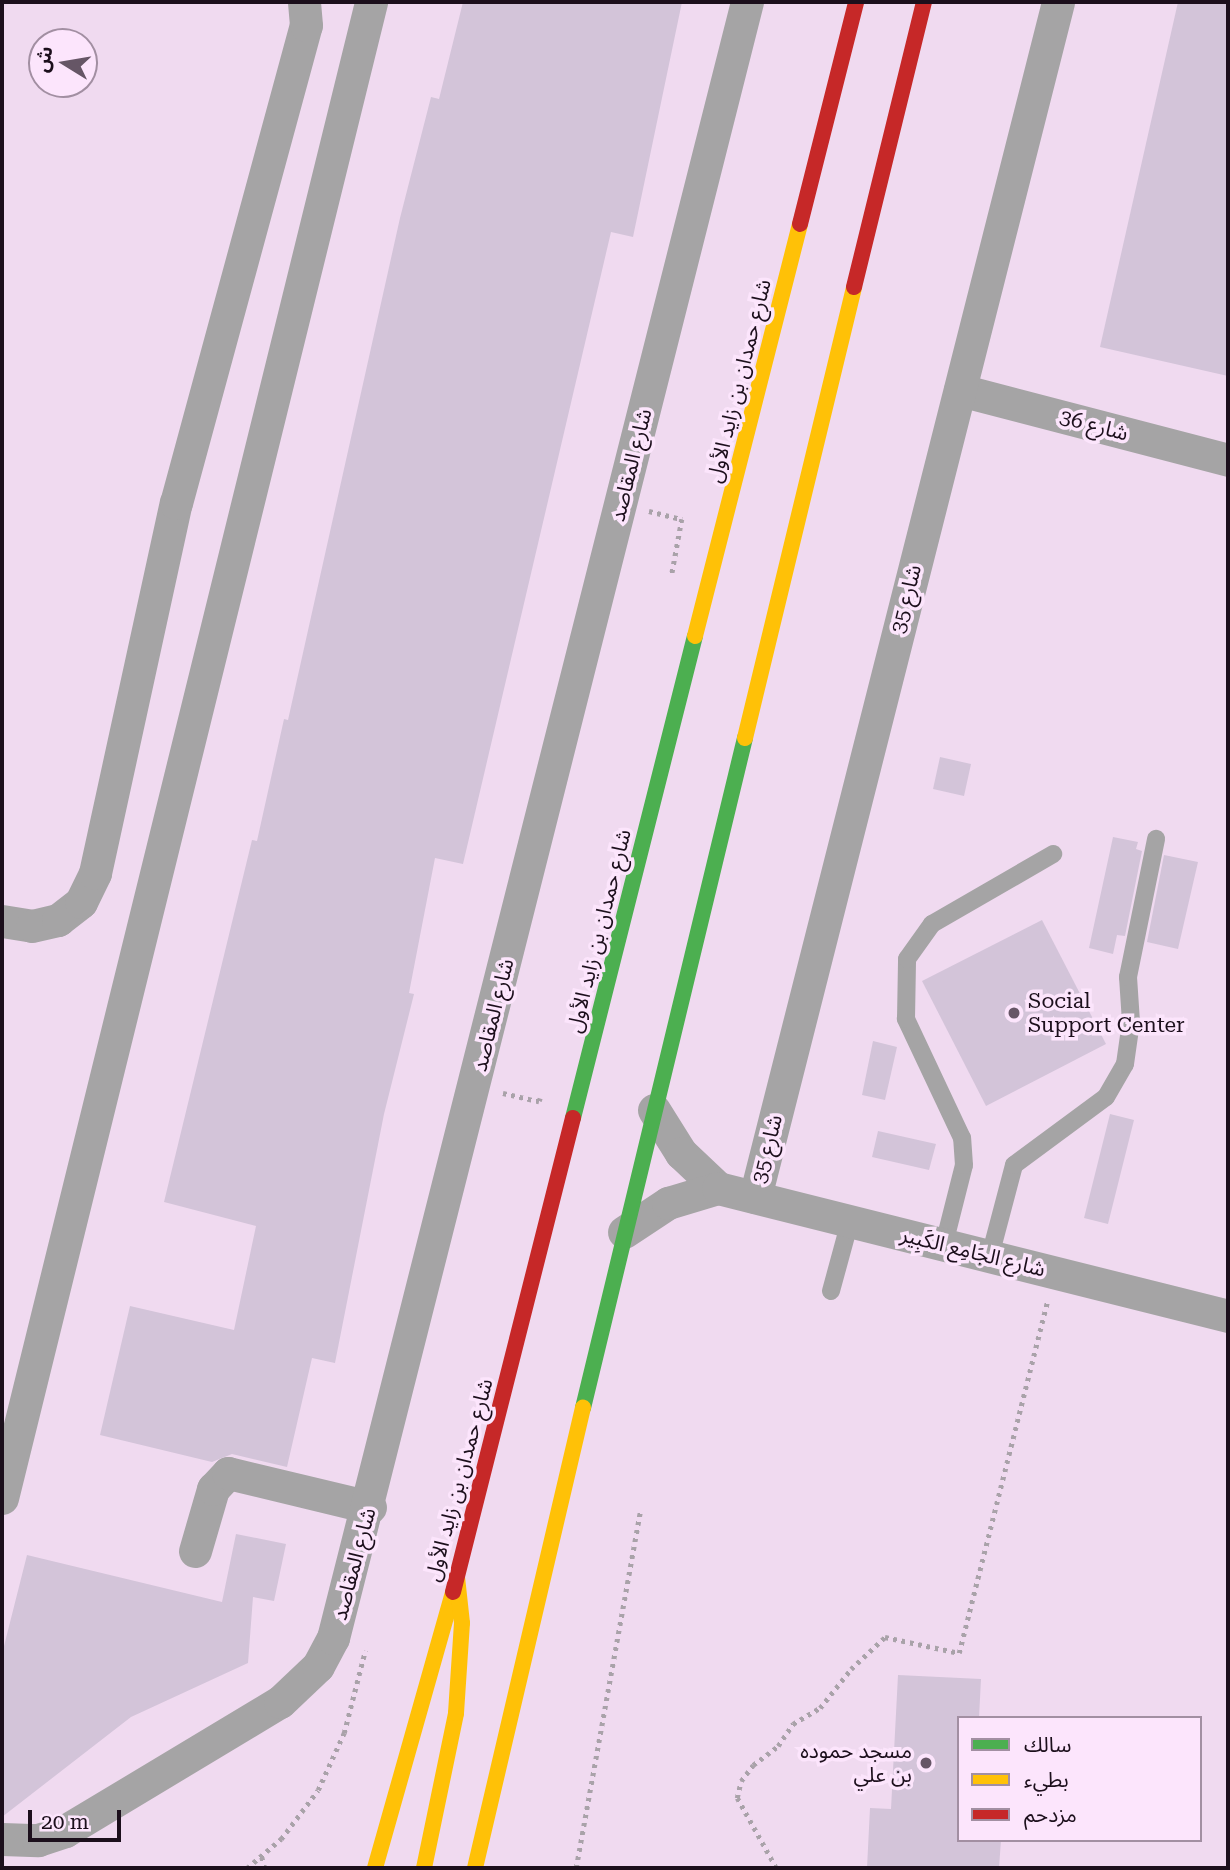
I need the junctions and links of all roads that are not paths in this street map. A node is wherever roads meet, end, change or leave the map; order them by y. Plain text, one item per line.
1 (304, 2) edge
2 (371, 2) edge
3 (747, 2) edge
4 (924, 2) edge
5 (1058, 2) edge
6 (851, 6) edge
7 (960, 390) junction
8 (1228, 460) edge
9 (1156, 839) dead end
10 (1053, 855) dead end
11 (2, 921) edge
12 (654, 1110) junction
13 (718, 1188) junction
14 (755, 1197) junction
15 (850, 1221) junction
16 (624, 1232) junction
17 (944, 1244) junction
18 (990, 1256) junction
19 (831, 1291) dead end
20 (1228, 1316) edge
21 (2, 1498) edge
22 (370, 1507) junction
23 (195, 1550) dead end
24 (457, 1577) junction
25 (2, 1839) edge
26 (375, 1868) edge
27 (424, 1868) edge
28 (475, 1868) edge

1 - 11 street
2 - 21 street
3 - 22 street, شارع المقاصد
4 - 12 main road
5 - 7 street, شارع 35
6 - 24 main road, شارع حمدان بن زايد الأول
7 - 8 street, شارع 36
7 - 14 street, شارع 35
9 - 18 lane
10 - 17 lane
12 - 13 street, شارع الجَامِع الكَبِير
12 - 16 main road
13 - 14 street, شارع الجَامِع الكَبِير
13 - 16 street
14 - 15 street, شارع الجَامِع الكَبِير
15 - 17 street, شارع الجَامِع الكَبِير
15 - 19 lane
16 - 28 main road
17 - 18 street, شارع الجَامِع الكَبِير
18 - 20 street, شارع الجَامِع الكَبِير
22 - 23 street
22 - 25 street, شارع المقاصد
24 - 26 main road, شارع حمدان بن زايد الأول
24 - 27 main road

